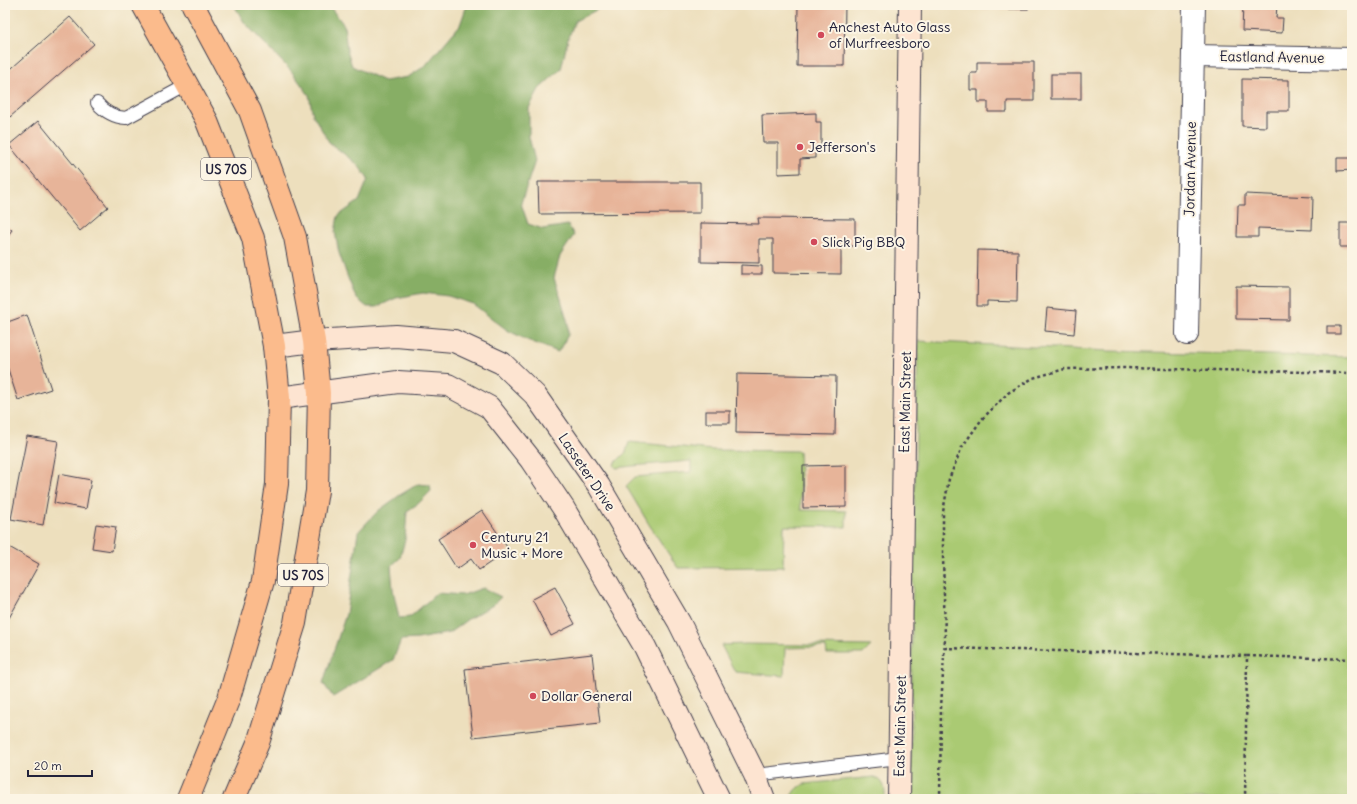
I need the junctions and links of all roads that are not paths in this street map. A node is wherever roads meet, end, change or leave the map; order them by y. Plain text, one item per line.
1 (142, 5) edge
2 (193, 5) edge
3 (910, 5) edge
4 (1194, 5) edge
5 (1192, 56) junction
6 (1352, 59) edge
7 (187, 85) junction
8 (97, 102) dead end
9 (1187, 334) dead end
10 (314, 341) junction
11 (274, 346) junction
12 (319, 393) junction
13 (279, 398) junction
14 (899, 758) junction
15 (754, 775) junction
16 (188, 799) edge
17 (234, 799) edge
18 (719, 799) edge
19 (764, 799) edge
20 (899, 799) edge

1 - 7 main road, US 70S
2 - 10 main road, US 70S
3 - 14 street, East Main Street
4 - 5 street, Jordan Avenue
5 - 6 street, Eastland Avenue
5 - 9 street, Jordan Avenue
7 - 8 lane
7 - 11 main road, US 70S
10 - 11 street, Lasseter Drive
10 - 12 main road, US 70S
10 - 15 street, Lasseter Drive
11 - 13 main road, US 70S
12 - 13 street
12 - 17 main road, US 70S
12 - 18 street
13 - 16 main road, US 70S
14 - 15 lane
14 - 20 street, East Main Street
15 - 19 street, Lasseter Drive

